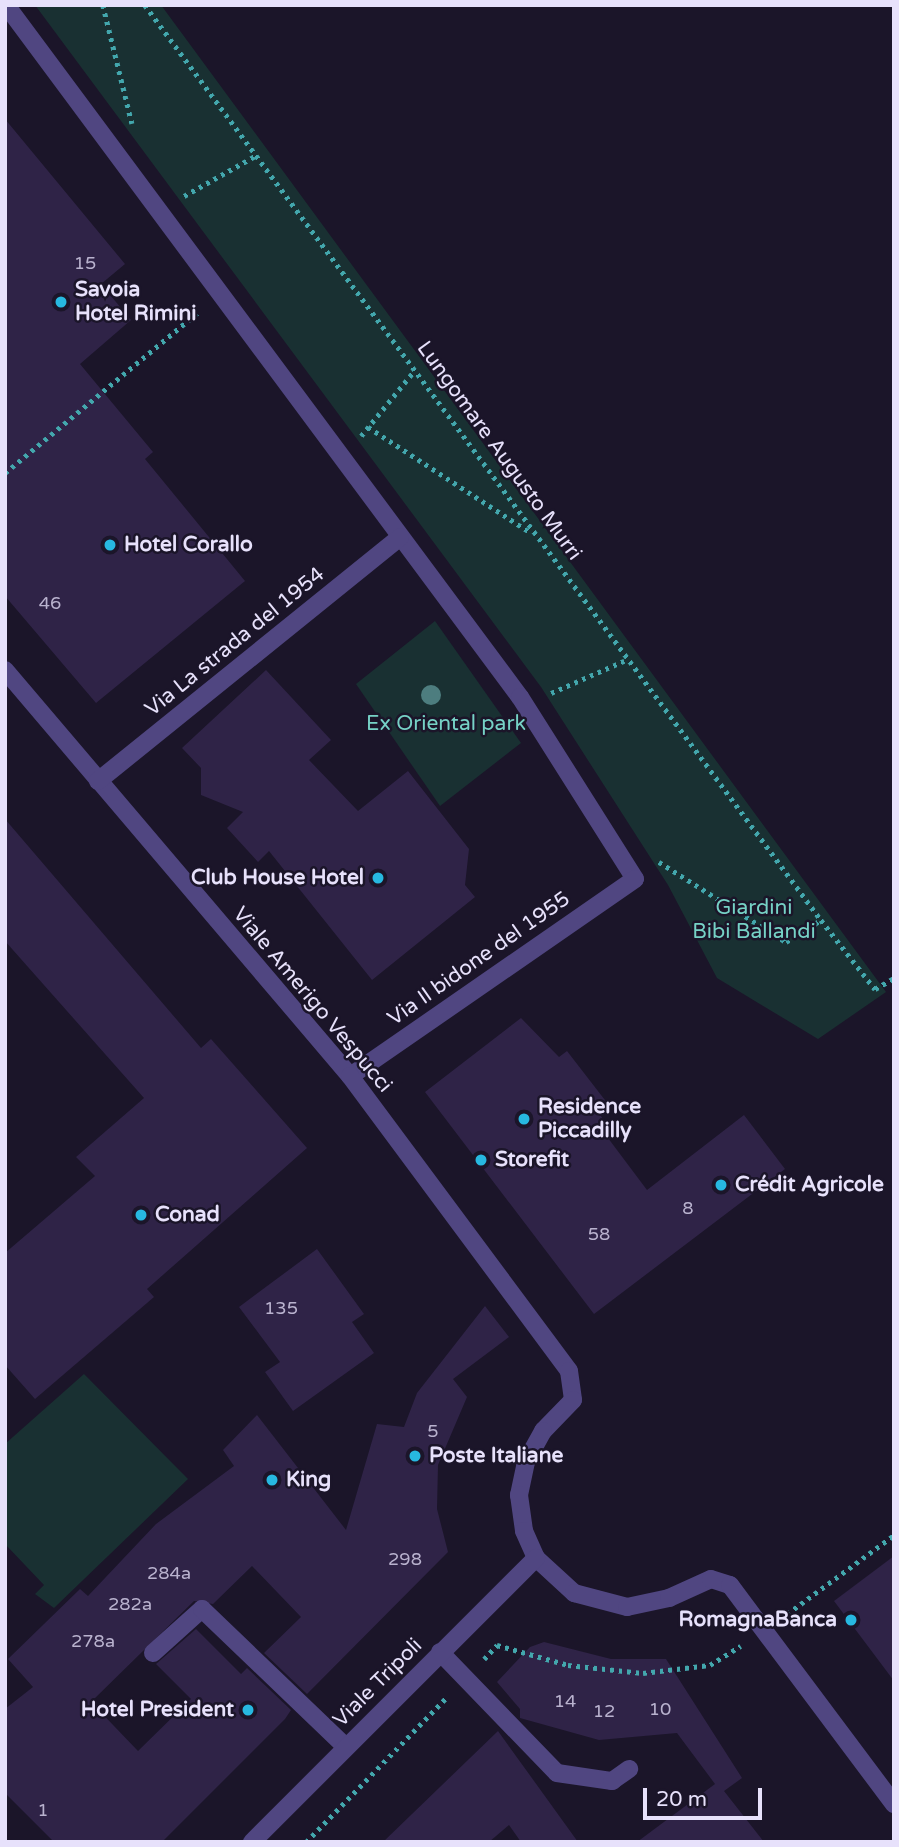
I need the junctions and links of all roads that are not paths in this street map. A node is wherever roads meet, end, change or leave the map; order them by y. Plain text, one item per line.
1 (6, 5) edge
2 (400, 537) junction
3 (5, 670) edge
4 (98, 781) junction
5 (350, 1076) junction
6 (537, 1558) junction
7 (440, 1652) junction
8 (153, 1653) dead end
9 (346, 1747) junction
10 (628, 1769) dead end
11 (894, 1804) edge
12 (252, 1842) edge

1 - 2 street
2 - 4 street, Via La strada del 1954
2 - 5 street, Via Il bidone del 1955
3 - 4 street, Viale Amerigo Vespucci
4 - 5 street, Viale Amerigo Vespucci
5 - 6 street, Viale Amerigo Vespucci
6 - 7 street, Viale Tripoli
6 - 11 street
7 - 9 street, Viale Tripoli
7 - 10 street
8 - 9 street
9 - 12 street, Viale Tripoli

